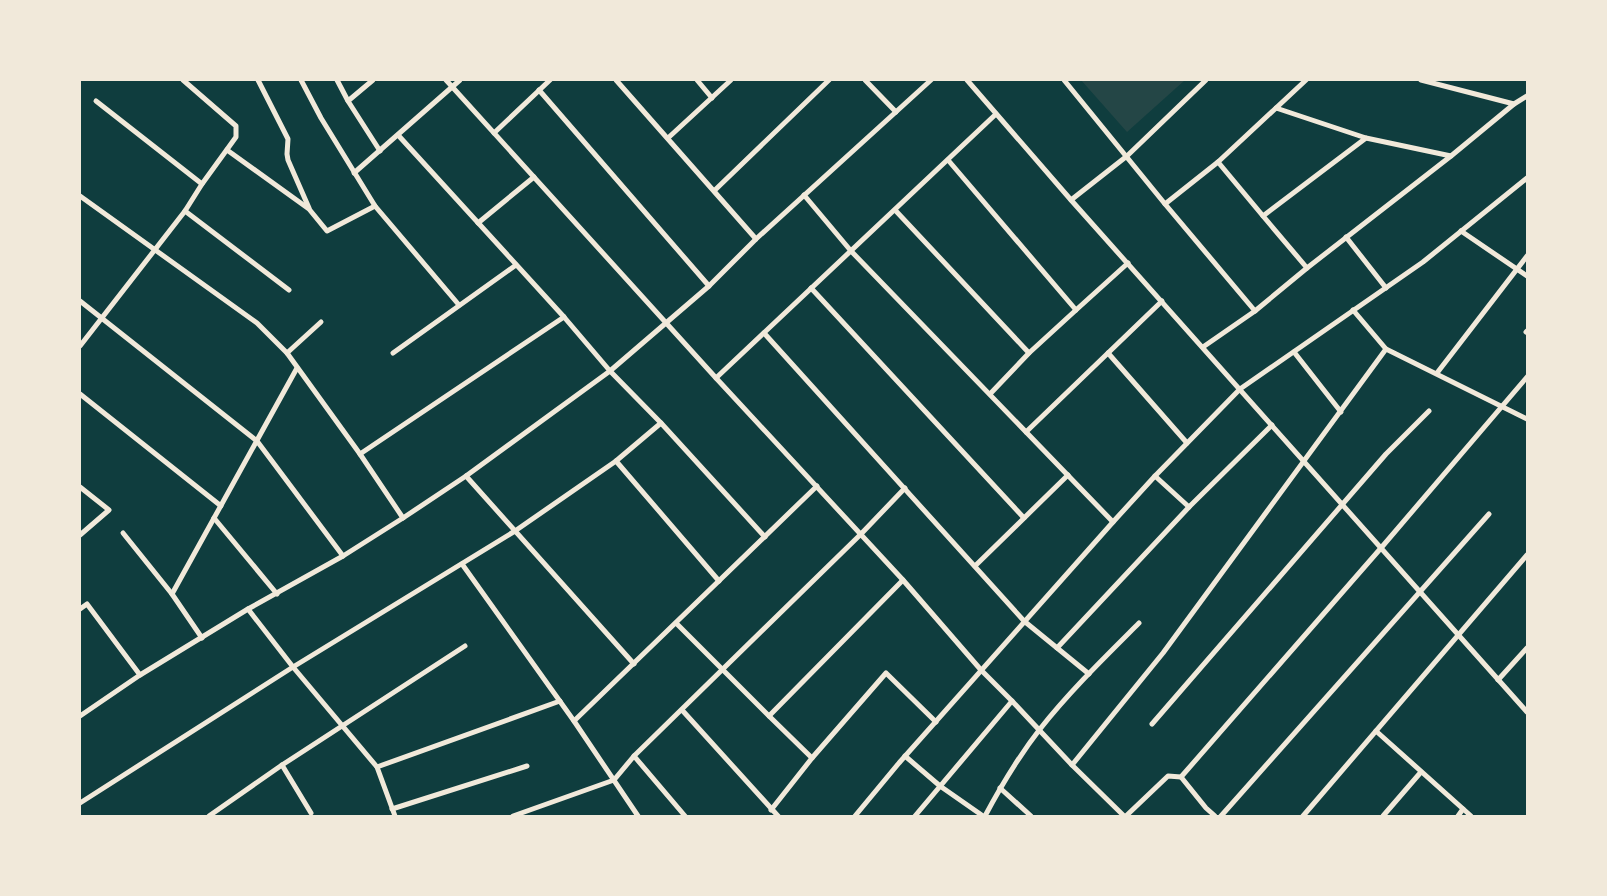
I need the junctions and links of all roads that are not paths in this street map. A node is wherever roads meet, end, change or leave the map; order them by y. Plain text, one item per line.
1 (183, 80) edge
2 (258, 80) edge
3 (301, 80) edge
4 (337, 80) edge
5 (372, 80) edge
6 (446, 80) edge
7 (460, 80) edge
8 (550, 80) edge
9 (616, 80) edge
10 (697, 80) edge
11 (731, 80) edge
12 (829, 80) edge
13 (865, 80) edge
14 (931, 80) edge
15 (968, 80) edge
16 (1064, 80) edge
17 (1206, 80) edge
18 (1306, 80) edge
19 (1421, 80) edge
20 (452, 86) junction
21 (539, 90) junction
22 (1527, 96) edge
23 (712, 98) junction
24 (96, 101) dead end
25 (348, 101) junction
26 (1514, 104) junction
27 (1276, 108) junction
28 (896, 112) junction
29 (996, 114) junction
30 (494, 133) junction
31 (398, 135) junction
32 (668, 138) junction
33 (1366, 138) junction
34 (227, 150) junction
35 (380, 150) junction
36 (1127, 156) junction
37 (1451, 156) junction
38 (948, 160) junction
39 (1218, 162) junction
40 (354, 173) junction
41 (534, 177) junction
42 (1527, 178) edge
43 (202, 184) junction
44 (715, 190) junction
45 (804, 195) junction
46 (80, 196) edge
47 (1071, 200) junction
48 (1165, 204) junction
49 (375, 206) junction
50 (309, 209) junction
51 (185, 210) junction
52 (894, 210) junction
53 (1263, 216) junction
54 (478, 223) junction
55 (1461, 232) junction
56 (1346, 237) junction
57 (756, 239) junction
58 (156, 249) junction
59 (851, 251) junction
60 (1527, 256) edge
61 (1128, 263) junction
62 (516, 265) junction
63 (1307, 268) junction
64 (1517, 269) junction
65 (1527, 276) edge
66 (709, 286) junction
67 (812, 288) junction
68 (1386, 288) junction
69 (289, 290) dead end
70 (80, 301) edge
71 (1162, 301) junction
72 (459, 305) junction
73 (1076, 310) junction
74 (1353, 310) junction
75 (1255, 311) junction
76 (564, 317) junction
77 (102, 318) junction
78 (321, 322) dead end
79 (666, 322) junction
80 (764, 333) junction
81 (80, 346) edge
82 (1203, 347) junction
83 (1386, 349) junction
84 (287, 352) junction
85 (1294, 352) junction
86 (393, 353) dead end
87 (1029, 353) junction
88 (1108, 353) junction
89 (297, 368) junction
90 (610, 371) junction
91 (1437, 373) junction
92 (1527, 376) edge
93 (716, 378) junction
94 (1240, 389) junction
95 (80, 394) edge
96 (990, 394) junction
97 (1501, 406) junction
98 (1430, 411) dead end
99 (1341, 412) junction
100 (1527, 419) edge
101 (661, 423) junction
102 (1272, 425) junction
103 (1026, 432) junction
104 (257, 441) junction
105 (1187, 443) junction
106 (360, 454) junction
107 (616, 461) junction
108 (1305, 462) junction
109 (1068, 475) junction
110 (466, 476) junction
111 (1155, 476) junction
112 (817, 486) junction
113 (80, 487) edge
114 (905, 488) junction
115 (1342, 504) junction
116 (221, 506) junction
117 (1189, 507) junction
118 (1489, 514) dead end
119 (214, 518) junction
120 (403, 518) junction
121 (1024, 518) junction
122 (1113, 522) junction
123 (515, 531) junction
124 (123, 533) dead end
125 (861, 534) junction
126 (80, 535) edge
127 (765, 537) junction
128 (1381, 548) junction
129 (1527, 555) edge
130 (343, 556) junction
131 (462, 564) junction
132 (975, 566) junction
133 (903, 580) junction
134 (719, 581) junction
135 (1420, 592) junction
136 (172, 594) junction
137 (277, 594) junction
138 (80, 609) edge
139 (248, 609) junction
140 (1024, 620) junction
141 (676, 623) junction
142 (1139, 623) dead end
143 (1458, 635) junction
144 (202, 638) junction
145 (465, 646) dead end
146 (1057, 648) junction
147 (1527, 648) edge
148 (634, 664) junction
149 (293, 667) junction
150 (722, 670) junction
151 (981, 670) junction
152 (1089, 674) junction
153 (140, 675) junction
154 (1498, 680) junction
155 (560, 701) junction
156 (1012, 701) junction
157 (682, 710) junction
158 (1527, 712) edge
159 (80, 716) edge
160 (769, 716) junction
161 (574, 721) junction
162 (936, 722) junction
163 (1152, 724) dead end
164 (342, 726) junction
165 (1040, 730) junction
166 (1376, 731) junction
167 (634, 756) junction
168 (905, 756) junction
169 (812, 758) junction
170 (1072, 765) junction
171 (282, 766) junction
172 (528, 766) dead end
173 (377, 767) junction
174 (1421, 772) junction
175 (1181, 777) junction
176 (614, 780) junction
177 (940, 786) junction
178 (1000, 788) junction
179 (80, 803) edge
180 (392, 809) junction
181 (1463, 809) junction
182 (771, 810) junction
183 (311, 813) dead end
184 (210, 816) edge
185 (394, 816) edge
186 (513, 816) edge
187 (638, 816) edge
188 (685, 816) edge
189 (778, 816) edge
190 (855, 816) edge
191 (915, 816) edge
192 (984, 816) edge
193 (1031, 816) edge
194 (1125, 816) edge
195 (1215, 816) edge
196 (1221, 816) edge
197 (1302, 816) edge
198 (1383, 816) edge
199 (1458, 816) edge
200 (1470, 816) edge

1 - 34 street
2 - 50 street
3 - 40 street
4 - 25 street
5 - 25 street
6 - 20 street
7 - 20 street
8 - 21 street
9 - 32 street
10 - 23 street
11 - 23 street
12 - 44 street
13 - 28 street
14 - 28 street
15 - 29 street
16 - 36 street
17 - 36 street
18 - 27 street
19 - 26 street
20 - 30 street
20 - 31 street
21 - 30 street
21 - 66 street
22 - 26 street
23 - 32 street
24 - 43 street
25 - 35 street
26 - 37 street
27 - 33 street
27 - 39 street
28 - 45 street
29 - 38 street
29 - 47 street
30 - 41 street
31 - 35 street
31 - 54 street
32 - 44 street
33 - 37 street
33 - 53 street
34 - 43 street
34 - 50 street
35 - 40 street
36 - 47 street
36 - 48 street
37 - 56 street
38 - 52 street
38 - 73 street
39 - 48 street
39 - 53 street
40 - 49 street
41 - 54 street
41 - 79 street
42 - 55 street
43 - 51 street
44 - 57 street
45 - 57 street
45 - 59 street
46 - 58 street
47 - 61 street
48 - 75 street
49 - 50 street
49 - 72 street
51 - 58 street
51 - 69 street
52 - 59 street
52 - 87 street
53 - 63 street
54 - 62 street
55 - 64 street
55 - 68 street
56 - 63 street
56 - 68 street
57 - 66 street
58 - 77 street
58 - 84 street
59 - 67 street
59 - 96 street
60 - 64 street
61 - 71 street
61 - 73 street
62 - 72 street
62 - 76 street
63 - 75 street
64 - 65 street
64 - 91 street
66 - 79 street
67 - 80 street
67 - 121 street
68 - 74 street
70 - 77 street
71 - 82 street
71 - 88 street
72 - 86 street
73 - 87 street
74 - 83 street
74 - 85 street
75 - 82 street
76 - 90 street
76 - 106 street
77 - 81 street
77 - 104 street
78 - 84 street
79 - 90 street
79 - 93 street
80 - 93 street
80 - 114 street
82 - 94 street
83 - 91 street
83 - 99 street
84 - 89 street
85 - 94 street
85 - 99 street
87 - 96 street
88 - 103 street
88 - 105 street
89 - 104 street
89 - 106 street
90 - 101 street
90 - 110 street
91 - 97 street
92 - 97 street
93 - 112 street
94 - 102 street
94 - 105 street
95 - 116 street
96 - 103 street
97 - 100 street
97 - 128 street
98 - 115 street
99 - 108 street
101 - 107 street
101 - 127 street
102 - 108 street
102 - 117 street
103 - 109 street
104 - 116 street
104 - 130 street
105 - 111 street
106 - 120 street
107 - 123 street
107 - 134 street
108 - 115 street
108 - 170 street
109 - 121 street
109 - 122 street
110 - 120 street
110 - 123 street
111 - 117 street
111 - 122 street
112 - 125 street
112 - 127 street
113 - 126 street
114 - 125 street
114 - 132 street
115 - 128 street
115 - 163 street
116 - 119 street
117 - 146 street
118 - 135 street
119 - 136 street
119 - 137 street
120 - 130 street
121 - 132 street
122 - 140 street
123 - 131 street
123 - 148 street
124 - 136 street
125 - 133 street
125 - 150 street
127 - 134 street
128 - 135 street
128 - 175 street
129 - 143 street
130 - 137 street
131 - 149 street
131 - 155 street
132 - 140 street
133 - 151 street
133 - 160 street
134 - 141 street
135 - 143 street
135 - 196 street
136 - 144 street
137 - 139 street
138 - 153 street
139 - 144 street
139 - 149 street
140 - 146 street
140 - 151 street
141 - 148 street
141 - 150 street
142 - 152 street
143 - 154 street
143 - 166 street
144 - 153 street
145 - 164 street
146 - 152 street
147 - 154 street
148 - 161 street
149 - 164 street
149 - 179 street
150 - 157 street
150 - 160 street
151 - 156 street
151 - 162 street
152 - 165 street
153 - 159 street
154 - 158 street
155 - 161 street
155 - 173 street
156 - 165 street
156 - 177 street
157 - 167 street
157 - 182 street
160 - 169 street
161 - 176 street
162 - 168 street
162 - 169 street
164 - 171 street
164 - 173 street
165 - 170 street
165 - 178 street
166 - 174 street
166 - 197 street
167 - 176 street
167 - 188 street
168 - 177 street
168 - 190 street
169 - 182 street
170 - 194 street
171 - 183 street
171 - 184 street
172 - 180 street
173 - 180 street
174 - 181 street
174 - 198 street
175 - 194 street
175 - 195 street
176 - 186 street
176 - 187 street
177 - 191 street
177 - 192 street
178 - 192 street
178 - 193 street
180 - 185 street
181 - 199 street
181 - 200 street
182 - 189 street

